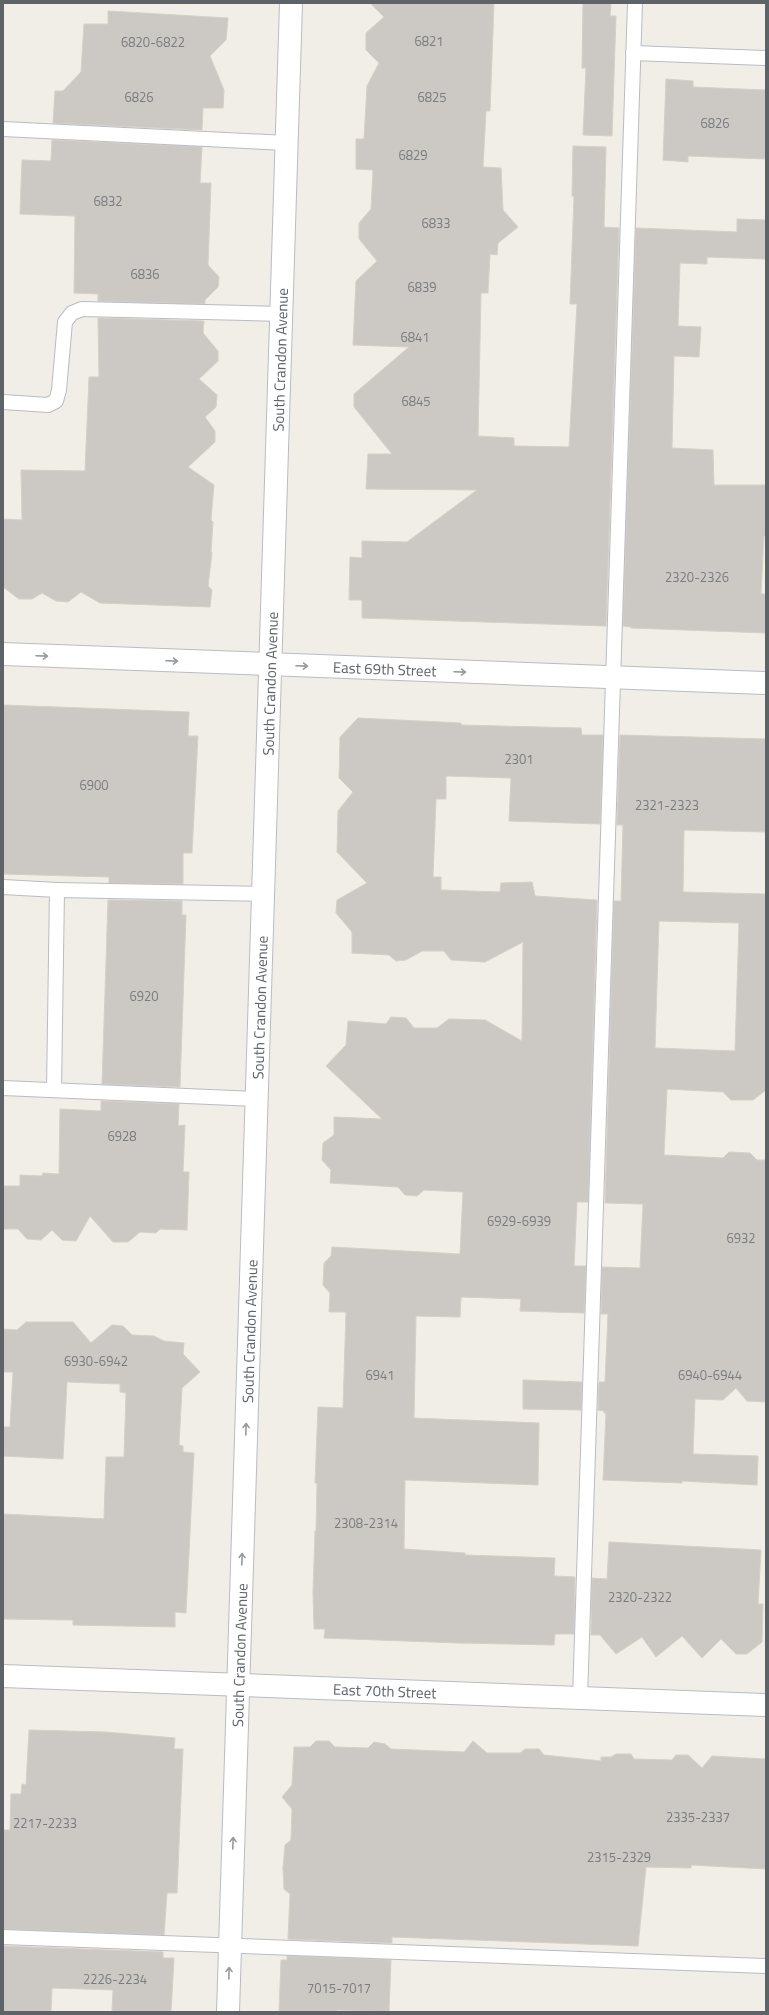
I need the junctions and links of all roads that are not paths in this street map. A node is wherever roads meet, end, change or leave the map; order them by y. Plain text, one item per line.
1 (291, 3) edge
2 (635, 3) edge
3 (633, 52) junction
4 (766, 58) edge
5 (3, 130) edge
6 (287, 143) junction
7 (282, 314) junction
8 (3, 402) edge
9 (3, 654) edge
10 (270, 664) junction
11 (612, 677) junction
12 (766, 683) edge
13 (3, 887) edge
14 (57, 890) junction
15 (263, 894) junction
16 (3, 1088) edge
17 (54, 1090) junction
18 (257, 1099) junction
19 (3, 1676) edge
20 (238, 1685) junction
21 (580, 1698) junction
22 (766, 1705) edge
23 (3, 1937) edge
24 (230, 1945) junction
25 (766, 1966) edge
26 (228, 2012) edge

1 - 6 street, South Crandon Avenue
2 - 3 lane
3 - 4 lane
3 - 11 lane
5 - 6 lane
6 - 7 street, South Crandon Avenue
7 - 8 lane
7 - 10 street, South Crandon Avenue
9 -> 10 street, East 69th Street
10 -> 11 street, East 69th Street
10 - 15 street, South Crandon Avenue
11 - 12 street, East 69th Street
11 - 21 lane
13 - 14 lane
14 - 15 lane
14 - 17 lane
15 - 18 street, South Crandon Avenue
16 - 17 lane
17 - 18 lane
20 -> 18 street, South Crandon Avenue
19 - 20 street, East 70th Street
20 - 21 street, East 70th Street
24 -> 20 street, South Crandon Avenue
21 - 22 street, East 70th Street
23 - 24 lane
24 - 25 lane
26 -> 24 street, South Crandon Avenue

